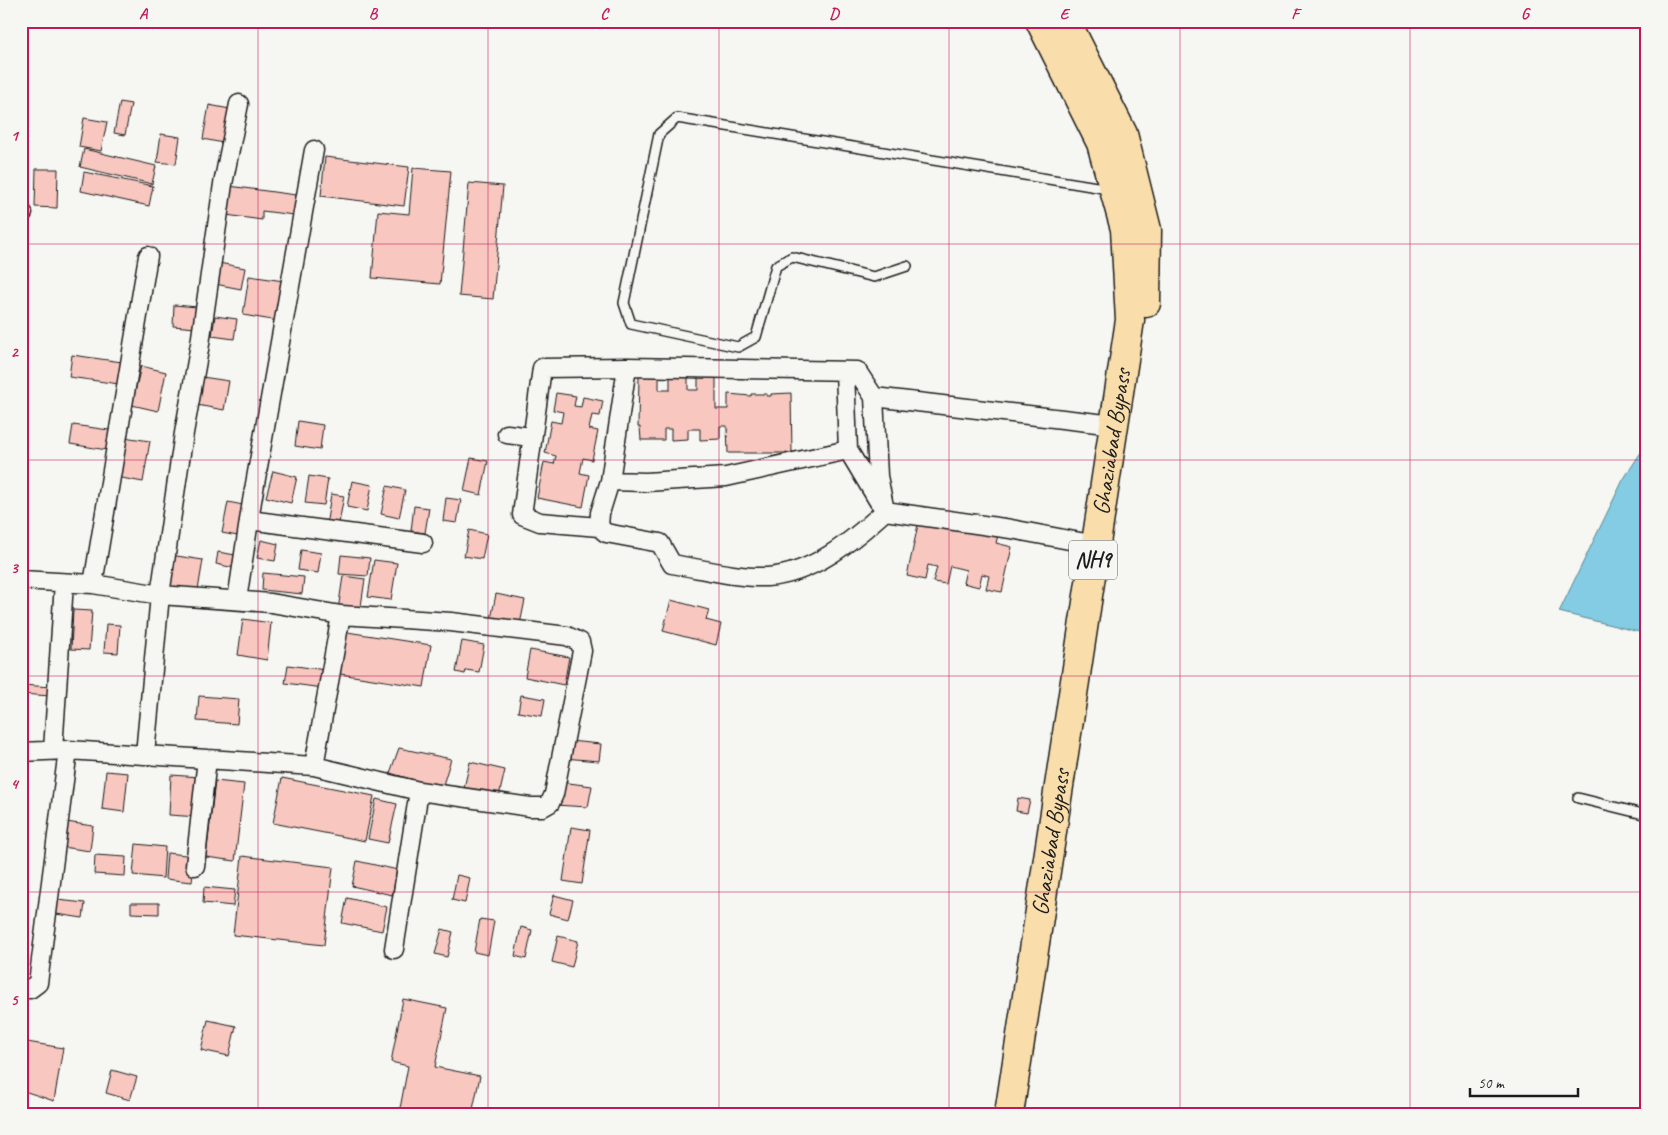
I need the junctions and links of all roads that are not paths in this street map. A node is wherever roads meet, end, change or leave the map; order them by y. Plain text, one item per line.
1 (1040, 21) edge
2 (1066, 21) edge
3 (239, 104) dead end
4 (314, 150) dead end
5 (1114, 189) junction
6 (148, 256) dead end
7 (907, 266) dead end
8 (627, 367) junction
9 (845, 371) junction
10 (874, 397) junction
11 (1114, 425) junction
12 (507, 434) dead end
13 (532, 437) junction
14 (848, 450) junction
15 (610, 481) junction
16 (885, 511) junction
17 (249, 520) junction
18 (599, 526) junction
19 (423, 543) dead end
20 (1096, 546) junction
21 (21, 580) edge
22 (64, 583) junction
23 (93, 584) junction
24 (160, 595) junction
25 (238, 600) junction
26 (341, 615) junction
27 (1090, 638) junction
28 (60, 750) junction
29 (21, 752) edge
30 (144, 754) junction
31 (207, 759) junction
32 (314, 766) junction
33 (419, 791) junction
34 (1578, 798) dead end
35 (1647, 815) edge
36 (195, 866) dead end
37 (394, 949) dead end
38 (21, 988) edge
39 (1010, 1114) edge
40 (1028, 1114) edge

1 - 5 highway, Ghaziabad Bypass / NH9
2 - 27 highway, Ghaziabad Bypass / NH9
3 - 24 street
4 - 17 street
5 - 7 lane
5 - 11 highway, Ghaziabad Bypass / NH9
6 - 23 street
8 - 9 street
8 - 13 street
8 - 15 street
9 - 10 street
9 - 14 street
10 - 11 street
10 - 16 street
11 - 20 highway, Ghaziabad Bypass / NH9
12 - 13 street
13 - 18 street
14 - 15 street
14 - 16 street
15 - 18 street
16 - 18 street
16 - 20 street
17 - 19 street
17 - 25 street
20 - 27 highway, Ghaziabad Bypass / NH9
21 - 22 street
22 - 23 street
22 - 28 street
23 - 24 street
24 - 25 street
24 - 30 street
25 - 26 street
26 - 32 street
26 - 33 street
27 - 39 highway, Ghaziabad Bypass / NH9
27 - 40 highway, Ghaziabad Bypass / NH9
28 - 29 street
28 - 30 street
28 - 38 street
30 - 31 street
31 - 32 street
31 - 36 street
32 - 33 street
33 - 37 street
34 - 35 lane

